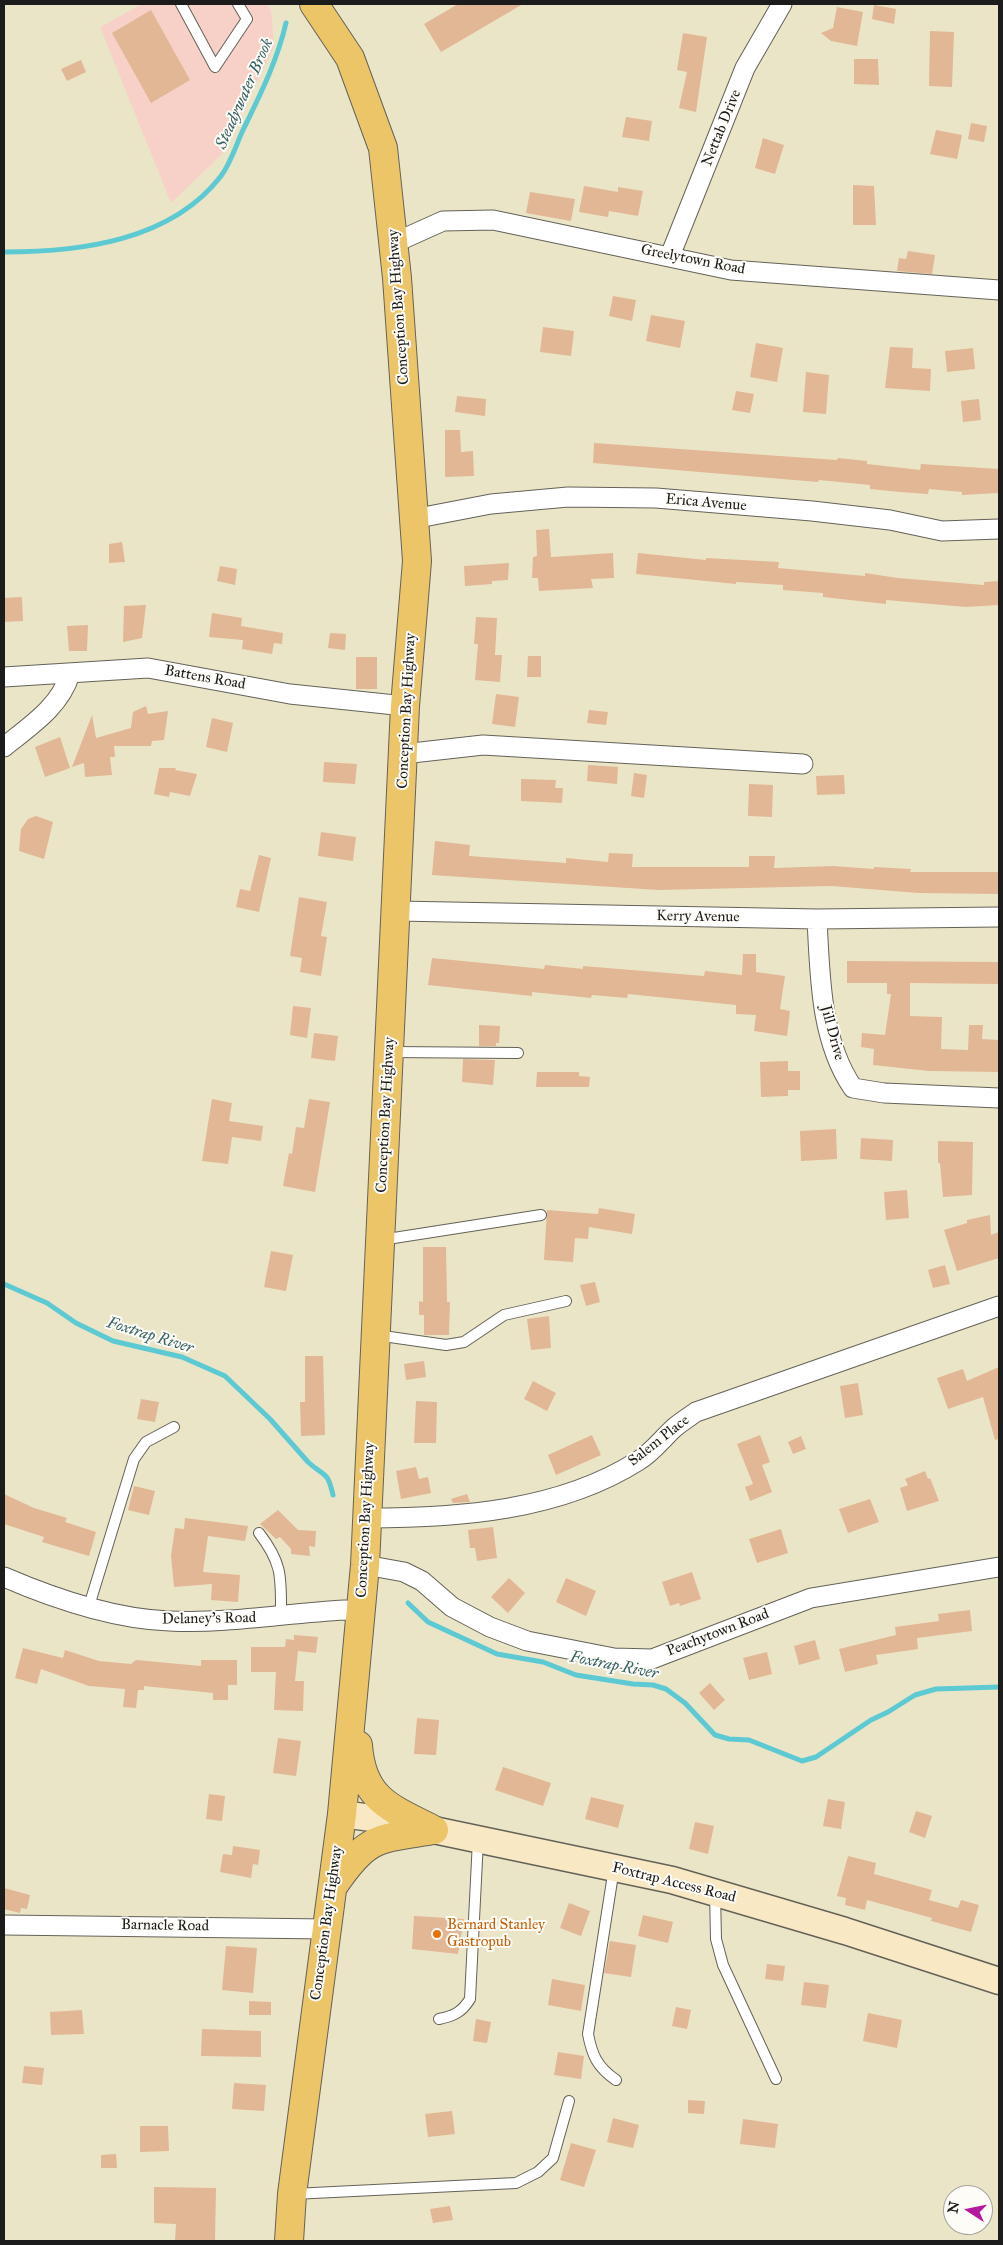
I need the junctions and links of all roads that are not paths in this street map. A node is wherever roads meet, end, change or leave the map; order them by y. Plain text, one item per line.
1 (181, 4) edge
2 (238, 4) edge
3 (314, 4) edge
4 (782, 4) edge
5 (394, 243) junction
6 (670, 256) junction
7 (999, 290) edge
8 (413, 519) junction
9 (999, 530) edge
10 (70, 674) junction
11 (4, 677) edge
12 (405, 706) junction
13 (4, 747) edge
14 (403, 754) junction
15 (803, 764) dead end
16 (397, 911) junction
17 (999, 917) edge
18 (817, 919) junction
19 (389, 1052) junction
20 (518, 1053) dead end
21 (999, 1098) edge
22 (540, 1215) dead end
23 (380, 1240) junction
24 (566, 1301) dead end
25 (999, 1306) edge
26 (375, 1335) junction
27 (174, 1427) dead end
28 (367, 1518) junction
29 (259, 1533) dead end
30 (365, 1565) junction
31 (999, 1567) edge
32 (4, 1577) edge
33 (89, 1606) junction
34 (361, 1612) junction
35 (281, 1616) junction
36 (354, 1701) junction
37 (342, 1814) junction
38 (434, 1830) junction
39 (478, 1839) junction
40 (614, 1867) junction
41 (332, 1888) junction
42 (715, 1892) junction
43 (4, 1925) edge
44 (327, 1929) junction
45 (999, 1981) edge
46 (438, 2019) dead end
47 (776, 2079) dead end
48 (616, 2080) dead end
49 (568, 2101) dead end
50 (292, 2194) junction
51 (289, 2241) edge

1 - 2 lane
3 - 5 main road, Conception Bay Highway
4 - 6 street, Nettab Drive
5 - 6 street, Greelytown Road
5 - 8 main road, Conception Bay Highway
6 - 7 street, Greelytown Road
8 - 9 street, Erica Avenue
8 - 12 main road, Conception Bay Highway
10 - 11 street, Battens Road
10 - 12 street, Battens Road
10 - 13 street
12 - 14 main road, Conception Bay Highway
14 - 15 street
14 - 16 main road, Conception Bay Highway
16 - 18 street, Kerry Avenue
16 - 19 main road, Conception Bay Highway
17 - 18 street, Kerry Avenue
18 - 21 street, Jill Drive
19 - 20 lane
19 - 23 main road, Conception Bay Highway
22 - 23 lane
23 - 26 main road, Conception Bay Highway
24 - 26 lane
25 - 28 street, Salem Place
26 - 28 main road, Conception Bay Highway
27 - 33 lane
28 - 30 main road, Conception Bay Highway
29 - 35 lane
30 - 31 street, Peachytown Road
30 - 34 main road, Conception Bay Highway
32 - 33 street, Delaney's Road
33 - 35 street, Delaney's Road
34 - 35 street, Delaney's Road
34 - 36 main road, Conception Bay Highway
36 - 37 main road, Conception Bay Highway
36 - 38 main road
37 - 38 main road, Foxtrap Access Road
37 - 41 main road, Conception Bay Highway
38 - 39 main road, Foxtrap Access Road
38 - 41 main road
39 - 40 main road, Foxtrap Access Road
39 - 46 lane
40 - 42 main road, Foxtrap Access Road
40 - 48 lane
41 - 44 main road, Conception Bay Highway
42 - 45 main road, Foxtrap Access Road
42 - 47 lane
43 - 44 street, Barnacle Road
44 - 50 main road, Conception Bay Highway
49 - 50 lane
50 - 51 main road, Conception Bay Highway

